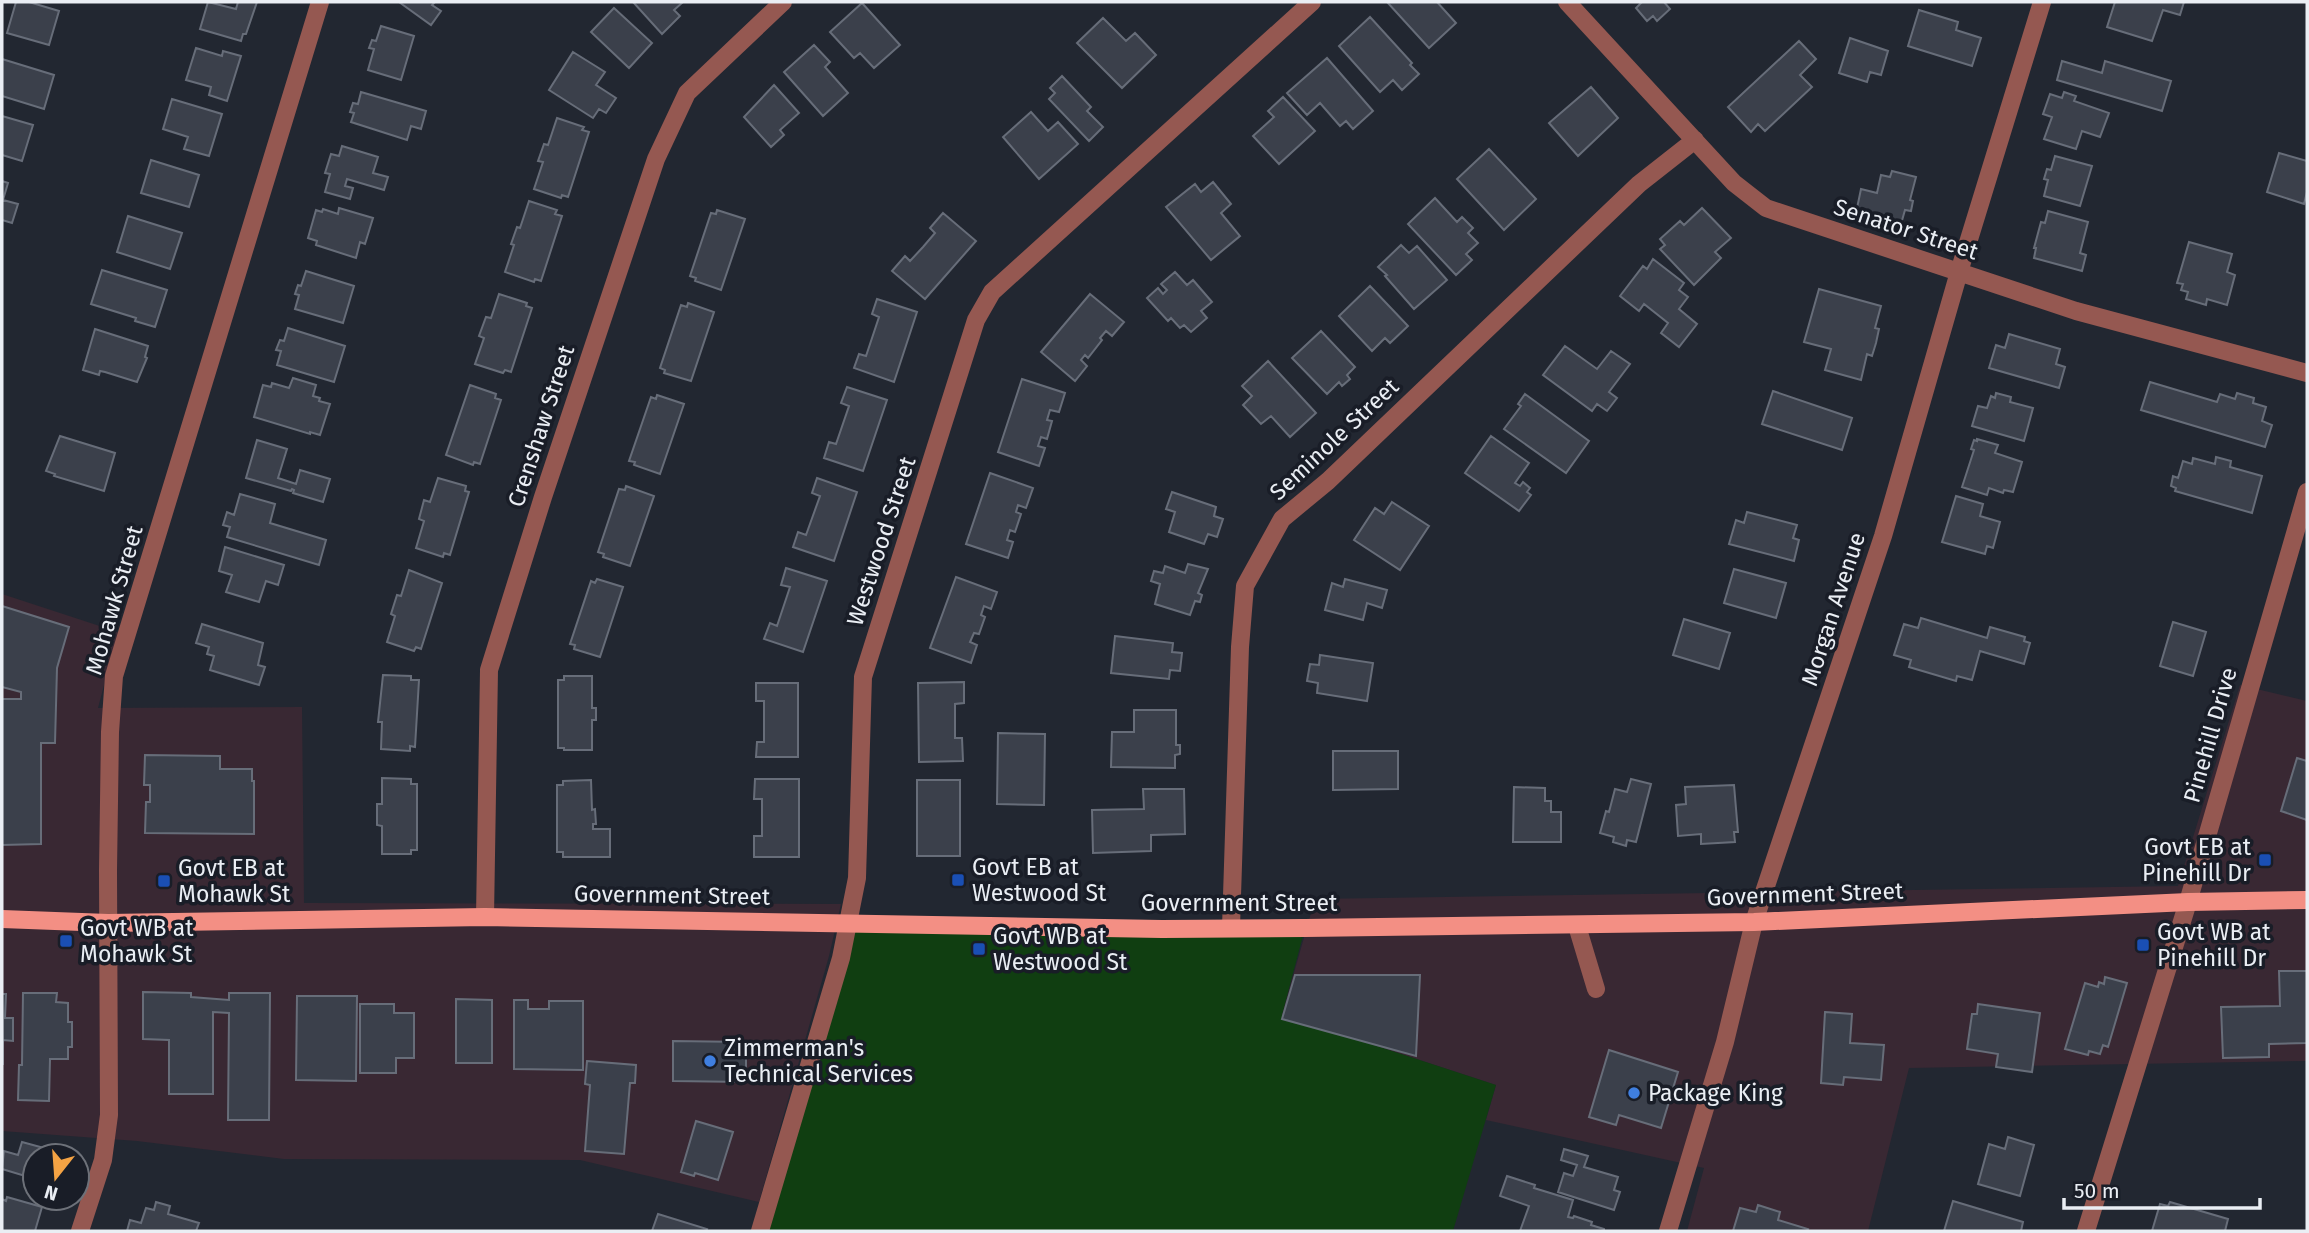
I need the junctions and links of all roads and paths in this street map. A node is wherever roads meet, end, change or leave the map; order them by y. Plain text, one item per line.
1 (320, 2) edge
2 (783, 2) edge
3 (1312, 2) edge
4 (1567, 2) edge
5 (2042, 2) edge
6 (1695, 140) junction
7 (1959, 272) junction
8 (2307, 373) edge
9 (2307, 492) edge
10 (2307, 900) edge
11 (2188, 902) junction
12 (485, 917) junction
13 (2, 919) edge
14 (848, 922) junction
15 (1754, 922) junction
16 (108, 923) junction
17 (1577, 926) junction
18 (1231, 927) junction
19 (1596, 989) dead end
20 (80, 1231) edge
21 (760, 1231) edge
22 (1668, 1231) edge
23 (2086, 1231) edge

1 - 16 street, Mohawk Street
2 - 12 street, Crenshaw Street
3 - 14 street, Westwood Street
4 - 6 street, Senator Street
5 - 7 street, Morgan Avenue
6 - 7 street, Senator Street
6 - 18 street, Seminole Street
7 - 8 street, Senator Street
7 - 15 street, Morgan Avenue
9 - 11 street, Pinehill Drive
10 - 11 main road, Government Street
11 - 15 main road, Government Street
11 - 23 street, Pinehill Drive
12 - 14 main road, Government Street
12 - 16 main road, Government Street
13 - 16 main road, Government Street
14 - 18 main road, Government Street
14 - 21 street, Westwood Street
15 - 17 main road, Government Street
15 - 22 street, Morgan Avenue
16 - 20 street, Mohawk Street
17 - 18 main road, Government Street
17 - 19 street

